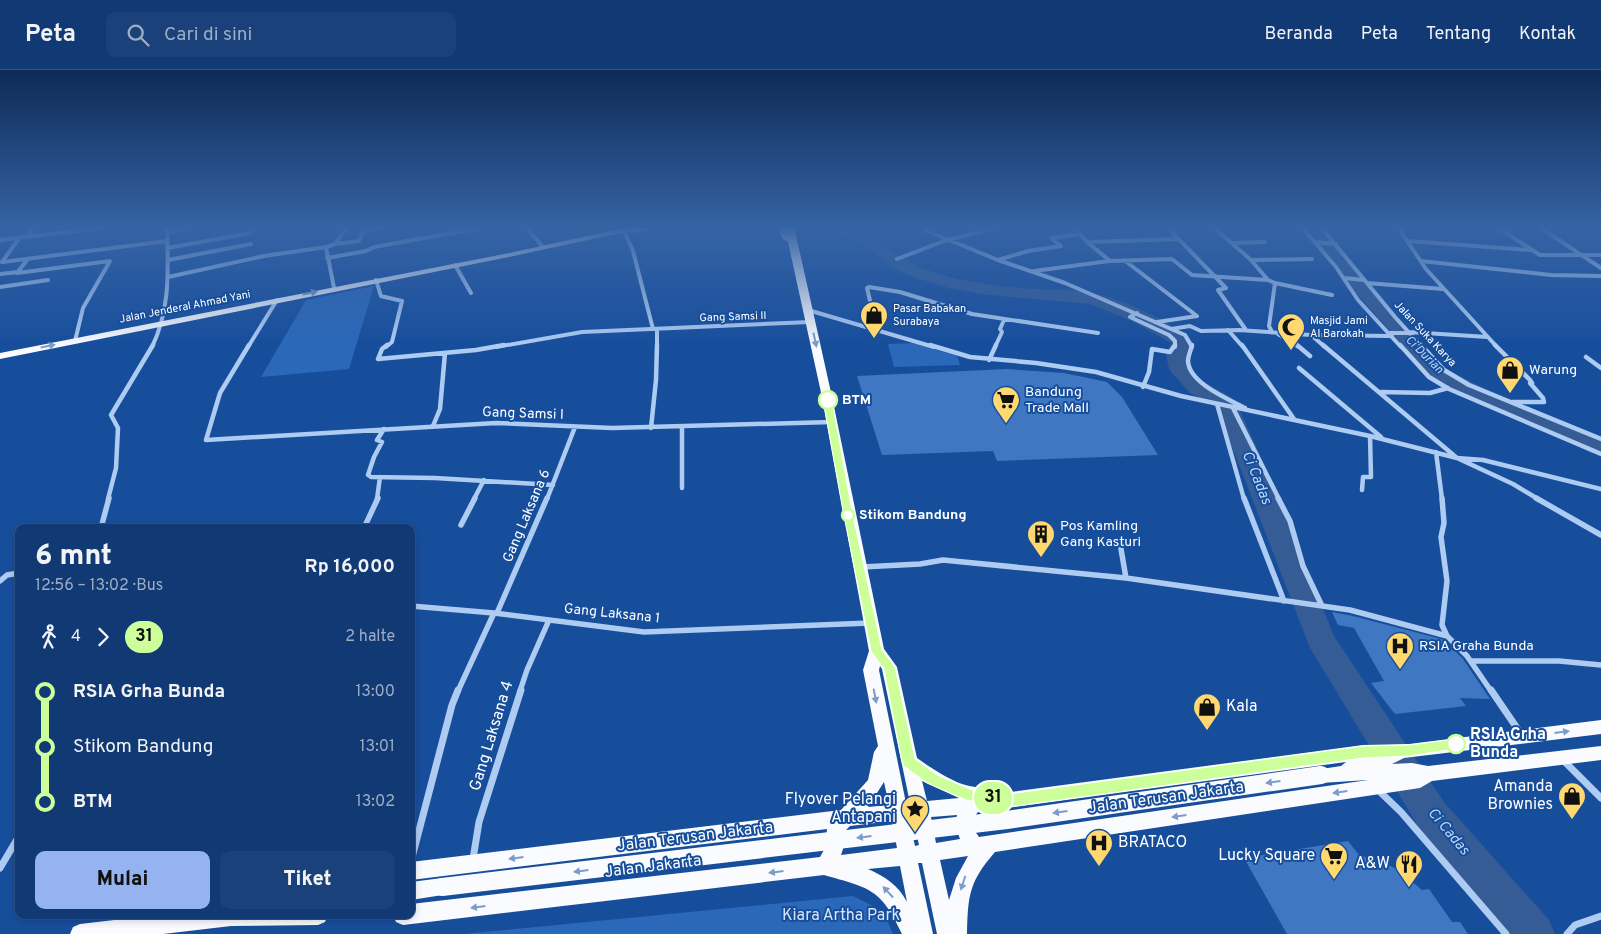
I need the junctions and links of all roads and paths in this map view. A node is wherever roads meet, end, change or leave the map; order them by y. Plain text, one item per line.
1 (22, 266) edge
2 (73, 266) edge
3 (108, 266) edge
4 (168, 266) edge
5 (217, 266) edge
6 (329, 266) edge
7 (449, 266) edge
8 (457, 266) edge
9 (637, 266) edge
10 (798, 266) edge
11 (1017, 266) edge
12 (1068, 266) edge
13 (1132, 266) edge
14 (1181, 266) edge
15 (1207, 266) edge
16 (1256, 266) edge
17 (1336, 266) edge
18 (1352, 266) edge
19 (1424, 266) edge
20 (1470, 266) edge
21 (1031, 271) junction
22 (18, 272) junction
23 (0, 274) edge
24 (1216, 276) junction
25 (1601, 276) edge
26 (168, 277) junction
27 (1345, 278) junction
28 (48, 280) dead end
29 (376, 280) junction
30 (1268, 280) junction
31 (1364, 281) junction
32 (1275, 283) junction
33 (0, 287) edge
34 (334, 288) junction
35 (1443, 288) junction
36 (471, 293) dead end
37 (1332, 296) dead end
38 (277, 300) junction
39 (1135, 314) junction
40 (809, 316) junction
41 (1004, 320) junction
42 (1157, 322) junction
43 (162, 323) junction
44 (654, 327) junction
45 (1171, 329) junction
46 (877, 330) junction
47 (1228, 330) junction
48 (1246, 330) junction
49 (1098, 333) dead end
50 (1274, 333) junction
51 (1409, 333) junction
52 (1390, 334) junction
53 (1311, 335) junction
54 (1488, 337) junction
55 (75, 341) junction
56 (445, 353) junction
57 (0, 356) edge
58 (1310, 356) dead end
59 (1586, 357) dead end
60 (989, 360) junction
61 (1300, 368) dead end
62 (1601, 368) edge
63 (1143, 387) junction
64 (1448, 388) junction
65 (1380, 392) junction
66 (1510, 402) junction
67 (1218, 405) junction
68 (1230, 407) junction
69 (1248, 410) dead end
70 (1294, 419) junction
71 (832, 422) junction
72 (433, 426) junction
73 (575, 427) junction
74 (682, 427) junction
75 (384, 428) junction
76 (651, 428) junction
77 (1370, 436) junction
78 (1382, 438) junction
79 (1601, 439) edge
80 (1436, 452) junction
81 (1601, 454) edge
82 (1456, 457) junction
83 (380, 477) junction
84 (484, 480) junction
85 (552, 485) junction
86 (682, 488) dead end
87 (1601, 489) edge
88 (1362, 490) dead end
89 (102, 524) edge
90 (366, 524) edge
91 (461, 525) dead end
92 (1601, 536) edge
93 (1121, 549) dead end
94 (859, 567) junction
95 (15, 575) edge
96 (1126, 578) junction
97 (0, 581) edge
98 (1285, 601) junction
99 (415, 606) edge
100 (1319, 606) junction
101 (495, 613) junction
102 (549, 620) junction
103 (871, 623) junction
104 (1447, 636) junction
105 (877, 651) junction
106 (1471, 661) junction
107 (1601, 665) edge
108 (1601, 727) edge
109 (1522, 736) junction
110 (884, 741) junction
111 (1601, 753) edge
112 (1561, 758) junction
113 (909, 762) junction
114 (1375, 772) junction
115 (1601, 798) edge
116 (1009, 800) junction
117 (974, 805) junction
118 (919, 810) junction
119 (898, 812) junction
120 (843, 820) junction
121 (15, 843) edge
122 (983, 845) junction
123 (415, 846) edge
124 (929, 852) junction
125 (907, 856) junction
126 (472, 863) junction
127 (825, 866) junction
128 (0, 868) edge
129 (415, 870) edge
130 (415, 891) edge
131 (415, 914) edge
132 (1601, 916) edge
133 (201, 919) edge
134 (80, 934) edge
135 (912, 934) edge
136 (922, 934) edge
137 (947, 934) edge
138 (957, 934) edge
139 (1506, 934) edge
140 (1566, 934) edge

1 - 22 street
2 - 22 street
3 - 55 street
4 - 26 street
5 - 26 street
6 - 34 street
7 - 29 main road, Jalan Jenderal Ahmad Yani
8 - 36 street
9 - 44 street
10 - 40 main road
11 - 21 street
12 - 21 street
13 - 42 street
14 - 24 street
15 - 24 street
16 - 30 street
17 - 27 street
18 - 31 street, Jalan Suka Karya
19 - 35 street
20 - 25 street
21 - 39 street
22 - 23 street
24 - 30 street
24 - 48 street
26 - 43 street
27 - 31 street
27 - 52 street
28 - 33 street
29 - 34 main road, Jalan Jenderal Ahmad Yani
29 - 56 street, Gang Samsi II
30 - 32 street
31 - 35 street
31 - 51 street, Jalan Suka Karya
32 - 37 street
32 - 50 street
38 -> 34 main road, Jalan Jenderal Ahmad Yani
35 - 54 street
38 - 43 main road, Jalan Jenderal Ahmad Yani
38 - 75 street, Gang Samsi I
39 - 42 street
39 - 63 street
40 - 44 street, Gang Samsi II
40 - 46 street, Gang Samsi II
40 -> 71 main road
41 - 46 street
41 - 49 street
41 - 60 street
42 - 45 street
43 - 55 main road, Jalan Jenderal Ahmad Yani
43 - 89 street
44 - 56 street, Gang Samsi II
44 - 76 street
45 - 47 street
45 - 69 street
46 - 60 street, Gang Samsi II
47 - 48 street
47 - 70 street
48 - 50 street
50 - 53 street
50 - 58 street
51 - 52 street
51 - 54 street
51 - 66 street, Jalan Suka Karya
52 - 53 street
52 - 64 street
53 - 65 street
54 - 66 street
57 -> 55 main road, Jalan Jenderal Ahmad Yani
56 - 72 street
59 - 62 street
60 - 63 street, Gang Samsi II
61 - 78 street
63 - 67 street, Gang Samsi II
64 - 65 street
64 - 81 street
65 - 82 street
66 - 79 street, Jalan Suka Karya
67 - 68 street, Gang Samsi II
67 - 98 street
68 - 70 street, Gang Samsi II
68 - 100 street
70 - 77 street, Gang Samsi II
71 - 74 street, Gang Samsi I
71 - 94 main road
72 - 73 street, Gang Samsi I
72 - 75 street, Gang Samsi I
73 - 76 street, Gang Samsi I
73 - 85 street, Gang Laksana 6
74 - 76 street, Gang Samsi I
74 - 86 street
75 - 83 street
77 - 78 street, Gang Samsi II
77 - 88 street
78 - 80 street, Gang Samsi II
80 - 82 street, Gang Samsi II
80 - 104 street
82 - 87 street
82 - 92 street
83 - 84 street
83 - 90 street
84 - 85 street
84 - 91 street
85 - 101 street, Gang Laksana 6
93 - 96 street
94 - 96 street
94 - 103 main road
95 - 97 street
96 - 98 street
98 - 100 street
99 - 101 street, Gang Laksana 1
100 - 104 street
101 - 102 street, Gang Laksana 1
101 - 123 street, Gang Laksana 6
102 - 103 street, Gang Laksana 1
102 - 126 street, Gang Laksana 4
103 - 105 main road
104 - 106 street
105 -> 110 main road
105 - 113 main road
106 - 107 street
106 - 109 street
109 -> 108 main road
109 - 114 main road
110 - 119 main road
110 - 120 main road
111 - 112 main road, Jalan Terusan Jakarta
112 - 114 main road, Jalan Terusan Jakarta
112 - 115 street
113 - 116 main road
113 - 118 main road
114 - 116 main road, Jalan Terusan Jakarta
114 -> 122 main road, Jalan Terusan Jakarta
114 -> 130 main road, Jalan Terusan Jakarta, bridge
114 - 139 street
116 - 117 main road, Jalan Terusan Jakarta
117 - 118 main road, Jalan Terusan Jakarta
117 - 122 main road
118 - 119 main road, Jalan Terusan Jakarta
118 - 124 main road
119 - 120 main road, Jalan Jakarta
119 - 125 main road
120 -> 126 main road, Jalan Jakarta
120 - 127 main road
121 - 128 street
122 - 124 main road, Jalan Terusan Jakarta
122 -> 138 main road
124 - 125 main road, Jalan Terusan Jakarta
124 - 137 main road
125 - 127 main road, Jalan Jakarta
125 - 136 main road
126 - 129 main road, Jalan Jakarta
127 -> 131 main road, Jalan Jakarta
135 -> 127 main road
132 - 140 street
133 - 134 main road

